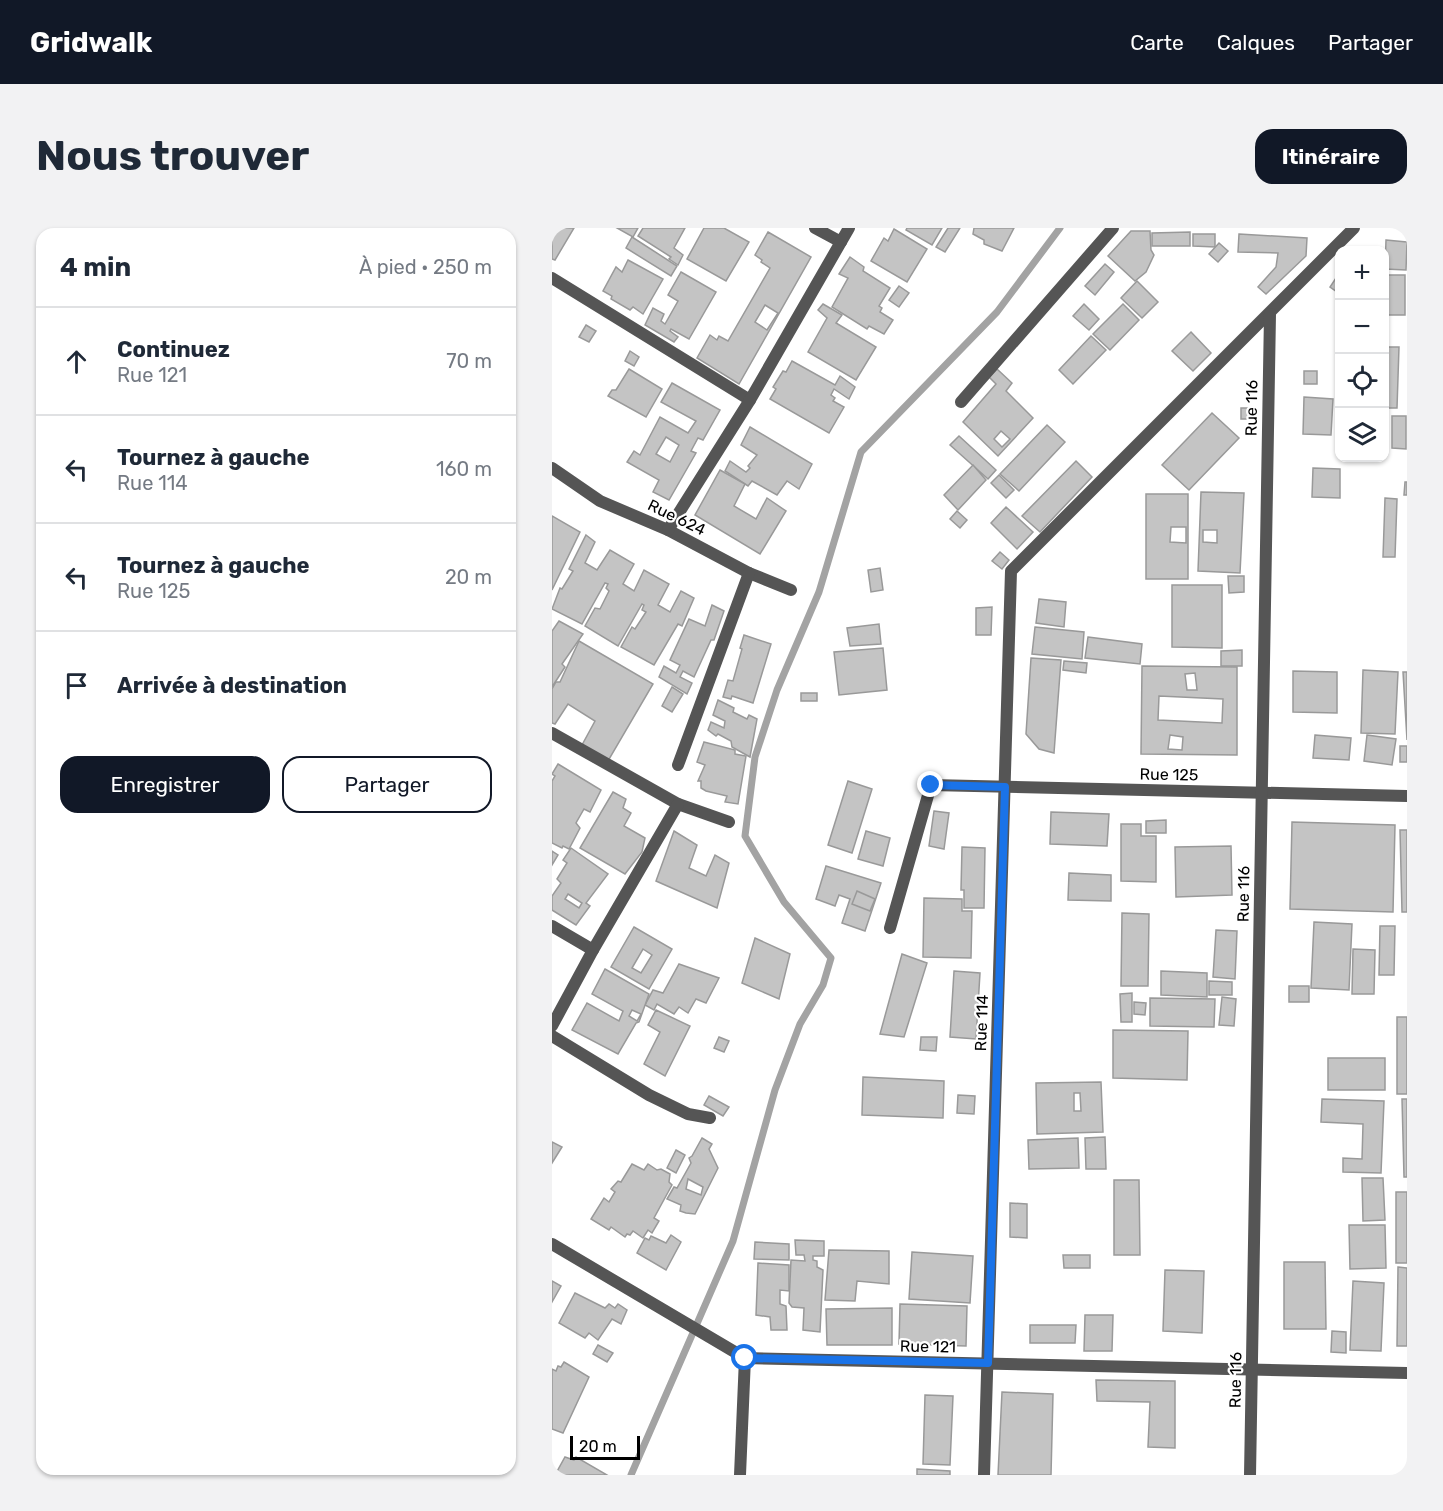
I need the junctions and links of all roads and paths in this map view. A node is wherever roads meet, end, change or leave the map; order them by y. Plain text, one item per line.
1 (815, 228) edge
2 (849, 228) edge
3 (1113, 228) edge
4 (1354, 228) edge
5 (841, 242) junction
6 (552, 278) edge
7 (1270, 314) junction
8 (750, 400) junction
9 (961, 402) dead end
10 (552, 468) edge
11 (668, 530) junction
12 (749, 573) junction
13 (791, 590) dead end
14 (552, 733) edge
15 (678, 765) dead end
16 (1005, 787) junction
17 (1261, 792) junction
18 (1407, 796) edge
19 (678, 804) junction
20 (729, 822) dead end
21 (552, 926) edge
22 (890, 928) dead end
23 (593, 950) junction
24 (552, 1026) edge
25 (552, 1036) edge
26 (710, 1118) dead end
27 (552, 1244) edge
28 (745, 1358) junction
29 (988, 1363) junction
30 (1252, 1370) junction
31 (1407, 1373) edge
32 (740, 1475) edge
33 (984, 1475) edge
34 (1250, 1475) edge

1 - 5 street
2 - 5 street
3 - 9 street
4 - 7 street
5 - 8 street
6 - 8 street
7 - 16 street, Rue 114
7 - 17 street, Rue 116
8 - 11 street
10 - 11 street, Rue 624
11 - 12 street, Rue 624
12 - 13 street, Rue 624
12 - 15 street
14 - 19 street
16 - 17 street, Rue 125
16 - 22 street, Rue 125
16 - 29 street, Rue 114
17 - 18 street, Rue 125
17 - 30 street, Rue 116
19 - 20 street
19 - 23 street
21 - 23 street
23 - 24 street
25 - 26 street
27 - 28 street, Rue 121
28 - 29 street, Rue 121
28 - 32 street
29 - 30 street, Rue 121
29 - 33 street, Rue 114
30 - 31 street, Rue 121
30 - 34 street, Rue 116

